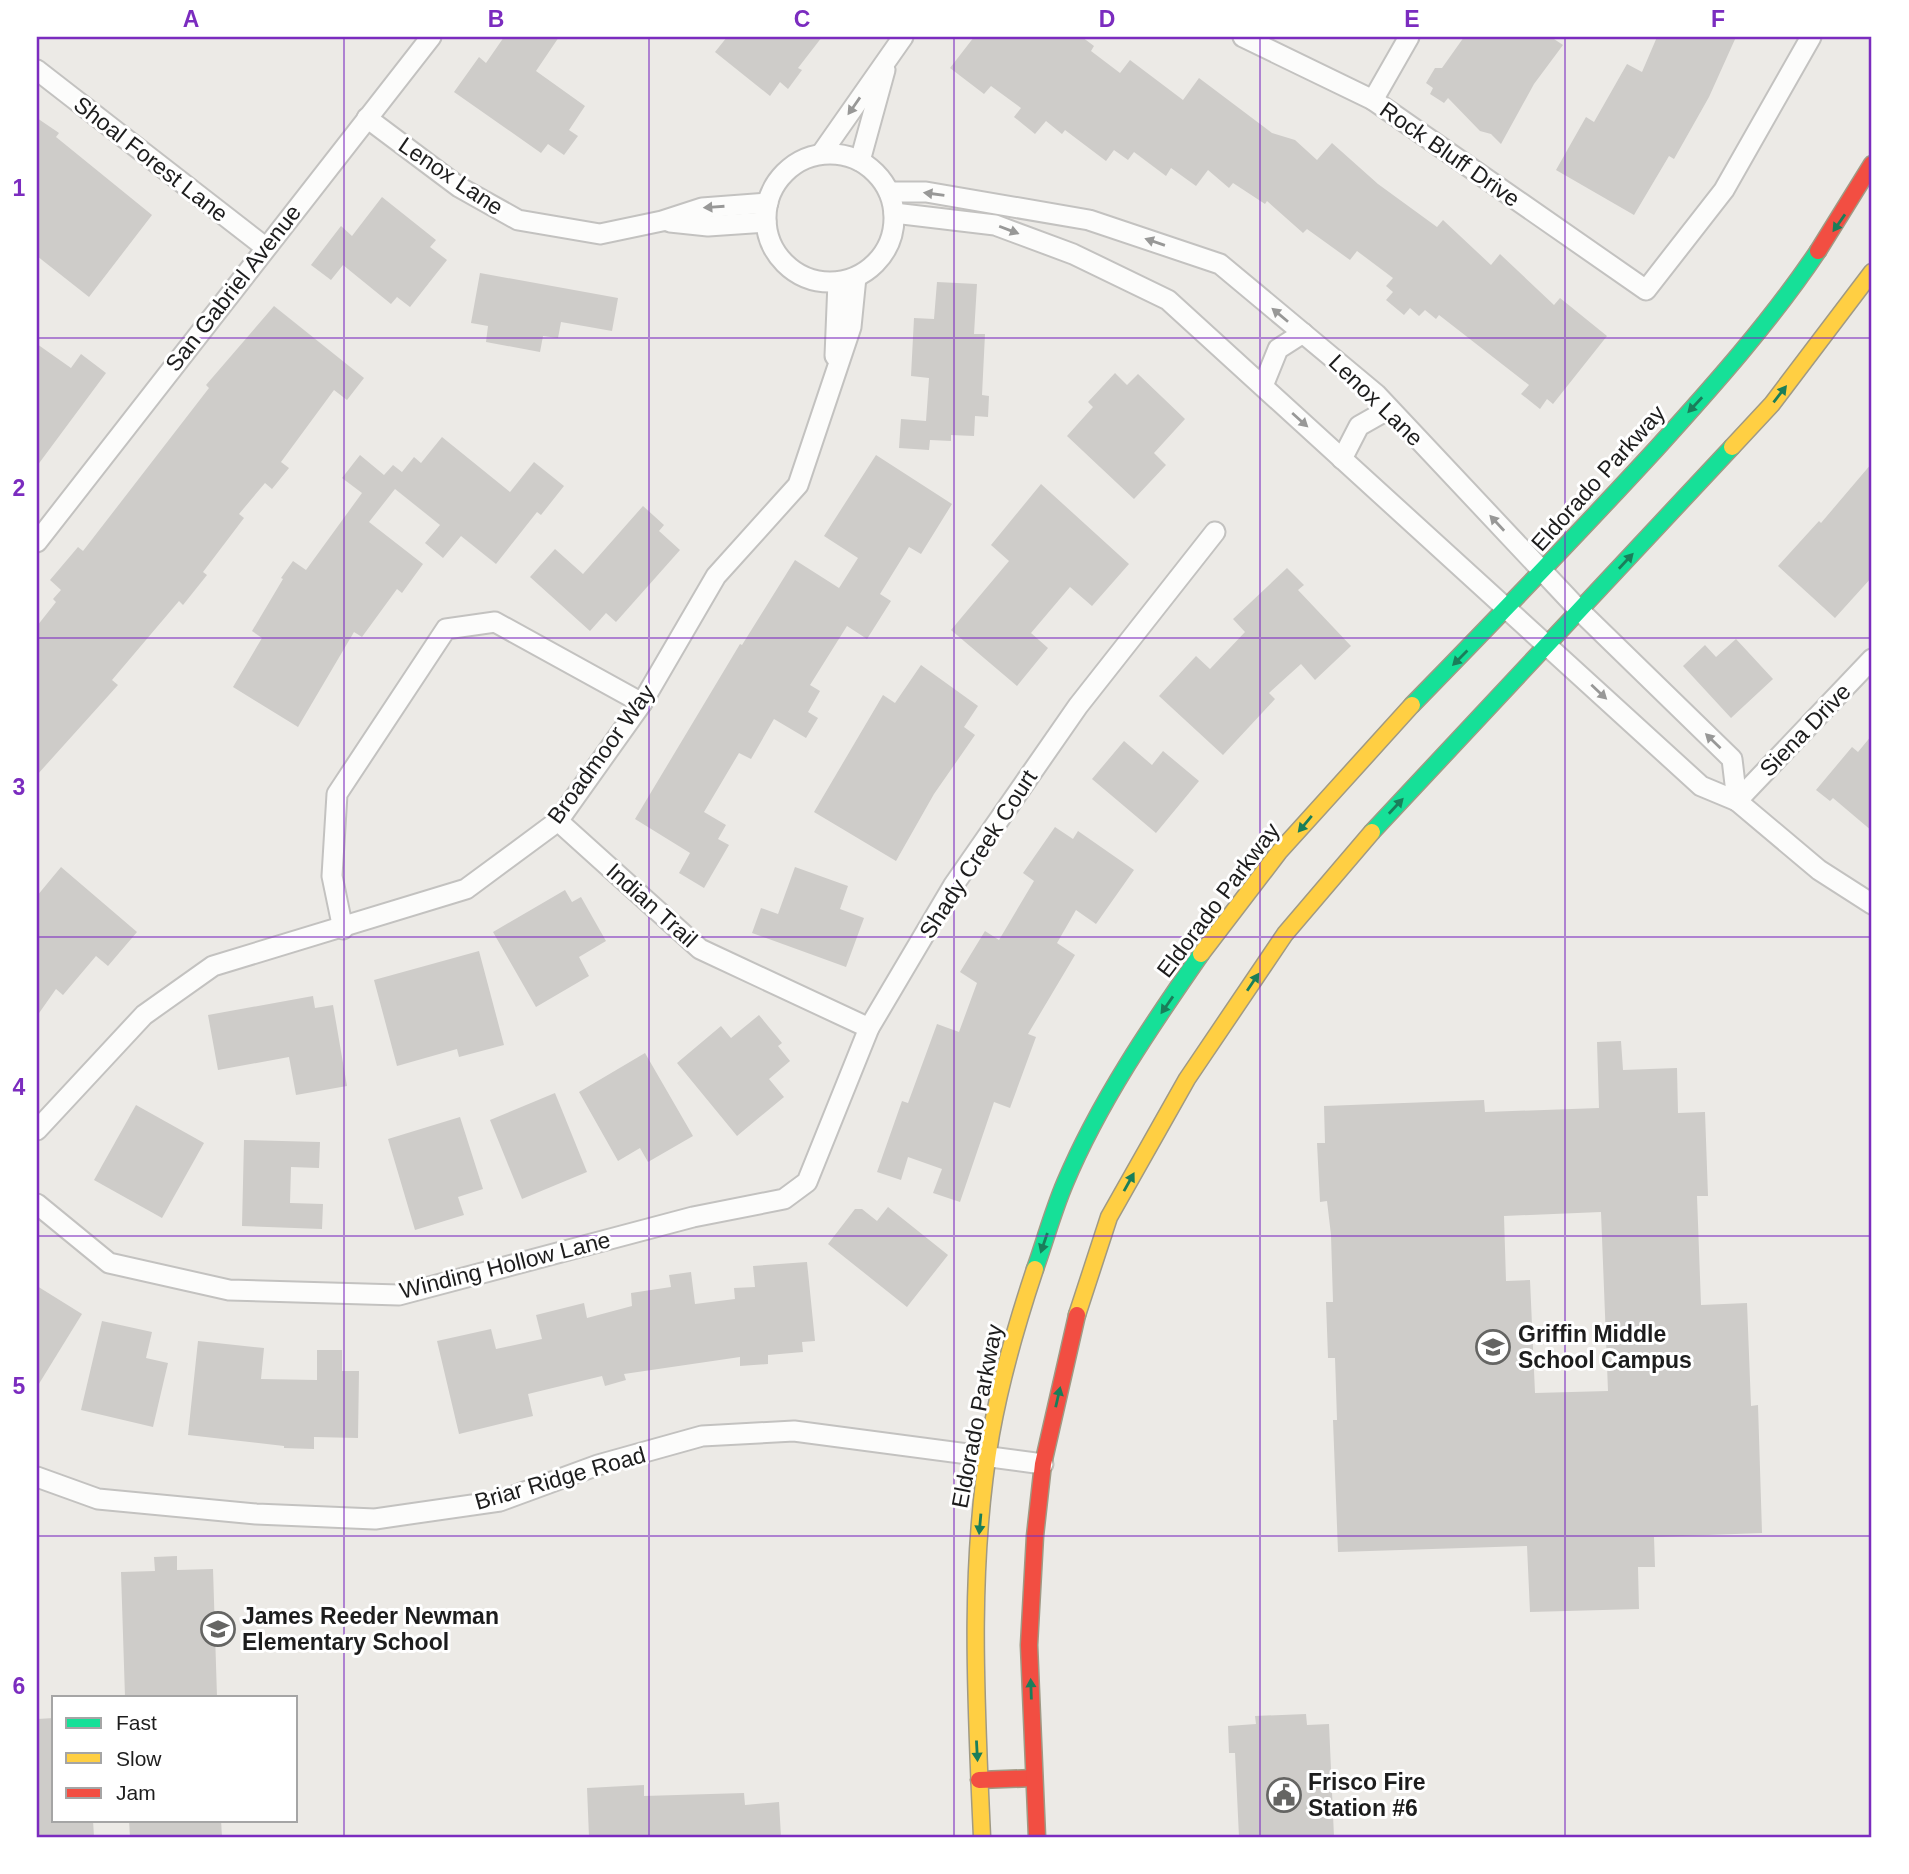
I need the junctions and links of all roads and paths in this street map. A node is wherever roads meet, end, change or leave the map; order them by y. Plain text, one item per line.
1 (431, 37) edge
2 (903, 37) edge
3 (1243, 37) edge
4 (1409, 37) edge
5 (1811, 37) edge
6 (888, 58) junction
7 (37, 70) edge
8 (1373, 100) junction
9 (367, 118) junction
10 (821, 154) junction
11 (860, 161) junction
12 (1872, 164) edge
13 (889, 192) junction
14 (767, 212) junction
15 (894, 213) junction
16 (265, 247) junction
17 (1872, 272) edge
18 (847, 279) junction
19 (1303, 333) junction
20 (1263, 386) junction
21 (1389, 408) junction
22 (1342, 458) junction
23 (1216, 532) dead end
24 (37, 541) edge
25 (1543, 573) junction
26 (1508, 609) junction
27 (1580, 611) junction
28 (1548, 646) junction
29 (1872, 659) edge
30 (642, 703) junction
31 (1737, 801) junction
32 (558, 821) junction
33 (1872, 904) edge
34 (343, 929) junction
35 (869, 1028) junction
36 (37, 1130) edge
37 (784, 1199) joint
38 (37, 1203) edge
39 (988, 1456) junction
40 (1042, 1464) junction
41 (37, 1477) edge
42 (1034, 1777) junction
43 (979, 1780) junction
44 (982, 1837) edge
45 (1037, 1837) edge

1 - 9 street, San Gabriel Avenue
2 - 6 street
3 - 8 street, Rock Bluff Drive
4 - 8 street
5 - 8 street, Rock Bluff Drive
6 -> 10 street
6 - 11 street
7 - 16 street, Shoal Forest Lane
9 - 14 street, Lenox Lane
9 - 16 street, San Gabriel Avenue
10 - 11 street
10 - 14 street
11 - 13 street
12 -> 25 main road, Eldorado Parkway
13 - 15 street
19 -> 13 street, Lenox Lane
14 - 18 street
15 - 18 street
15 -> 20 street
16 - 24 street, San Gabriel Avenue
27 -> 17 main road
18 - 30 street, Broadmoor Way
19 - 20 street
19 - 21 street, Lenox Lane
20 -> 22 street
21 - 22 street
25 -> 21 street, Lenox Lane
22 - 26 street
23 - 35 street, Shady Creek Court
25 - 26 main road, Eldorado Parkway
25 - 27 street, Lenox Lane
26 - 28 street
26 -> 39 main road, Eldorado Parkway
27 - 28 main road
31 -> 27 street, Lenox Lane
28 -> 31 street
40 -> 28 main road
29 - 31 street, Siena Drive
30 - 32 street, Broadmoor Way
30 - 34 street
31 - 33 street
32 - 34 street, Broadmoor Way
32 - 35 street, Indian Trail
34 - 36 street, Broadmoor Way
35 - 37 street, Shady Creek Court
37 - 38 street, Winding Hollow Lane
39 - 40 street, Briar Ridge Road
39 - 41 street, Briar Ridge Road
39 -> 43 main road, Eldorado Parkway
42 -> 40 main road
42 - 43 main road
42 - 45 main road
43 - 44 main road, Eldorado Parkway

